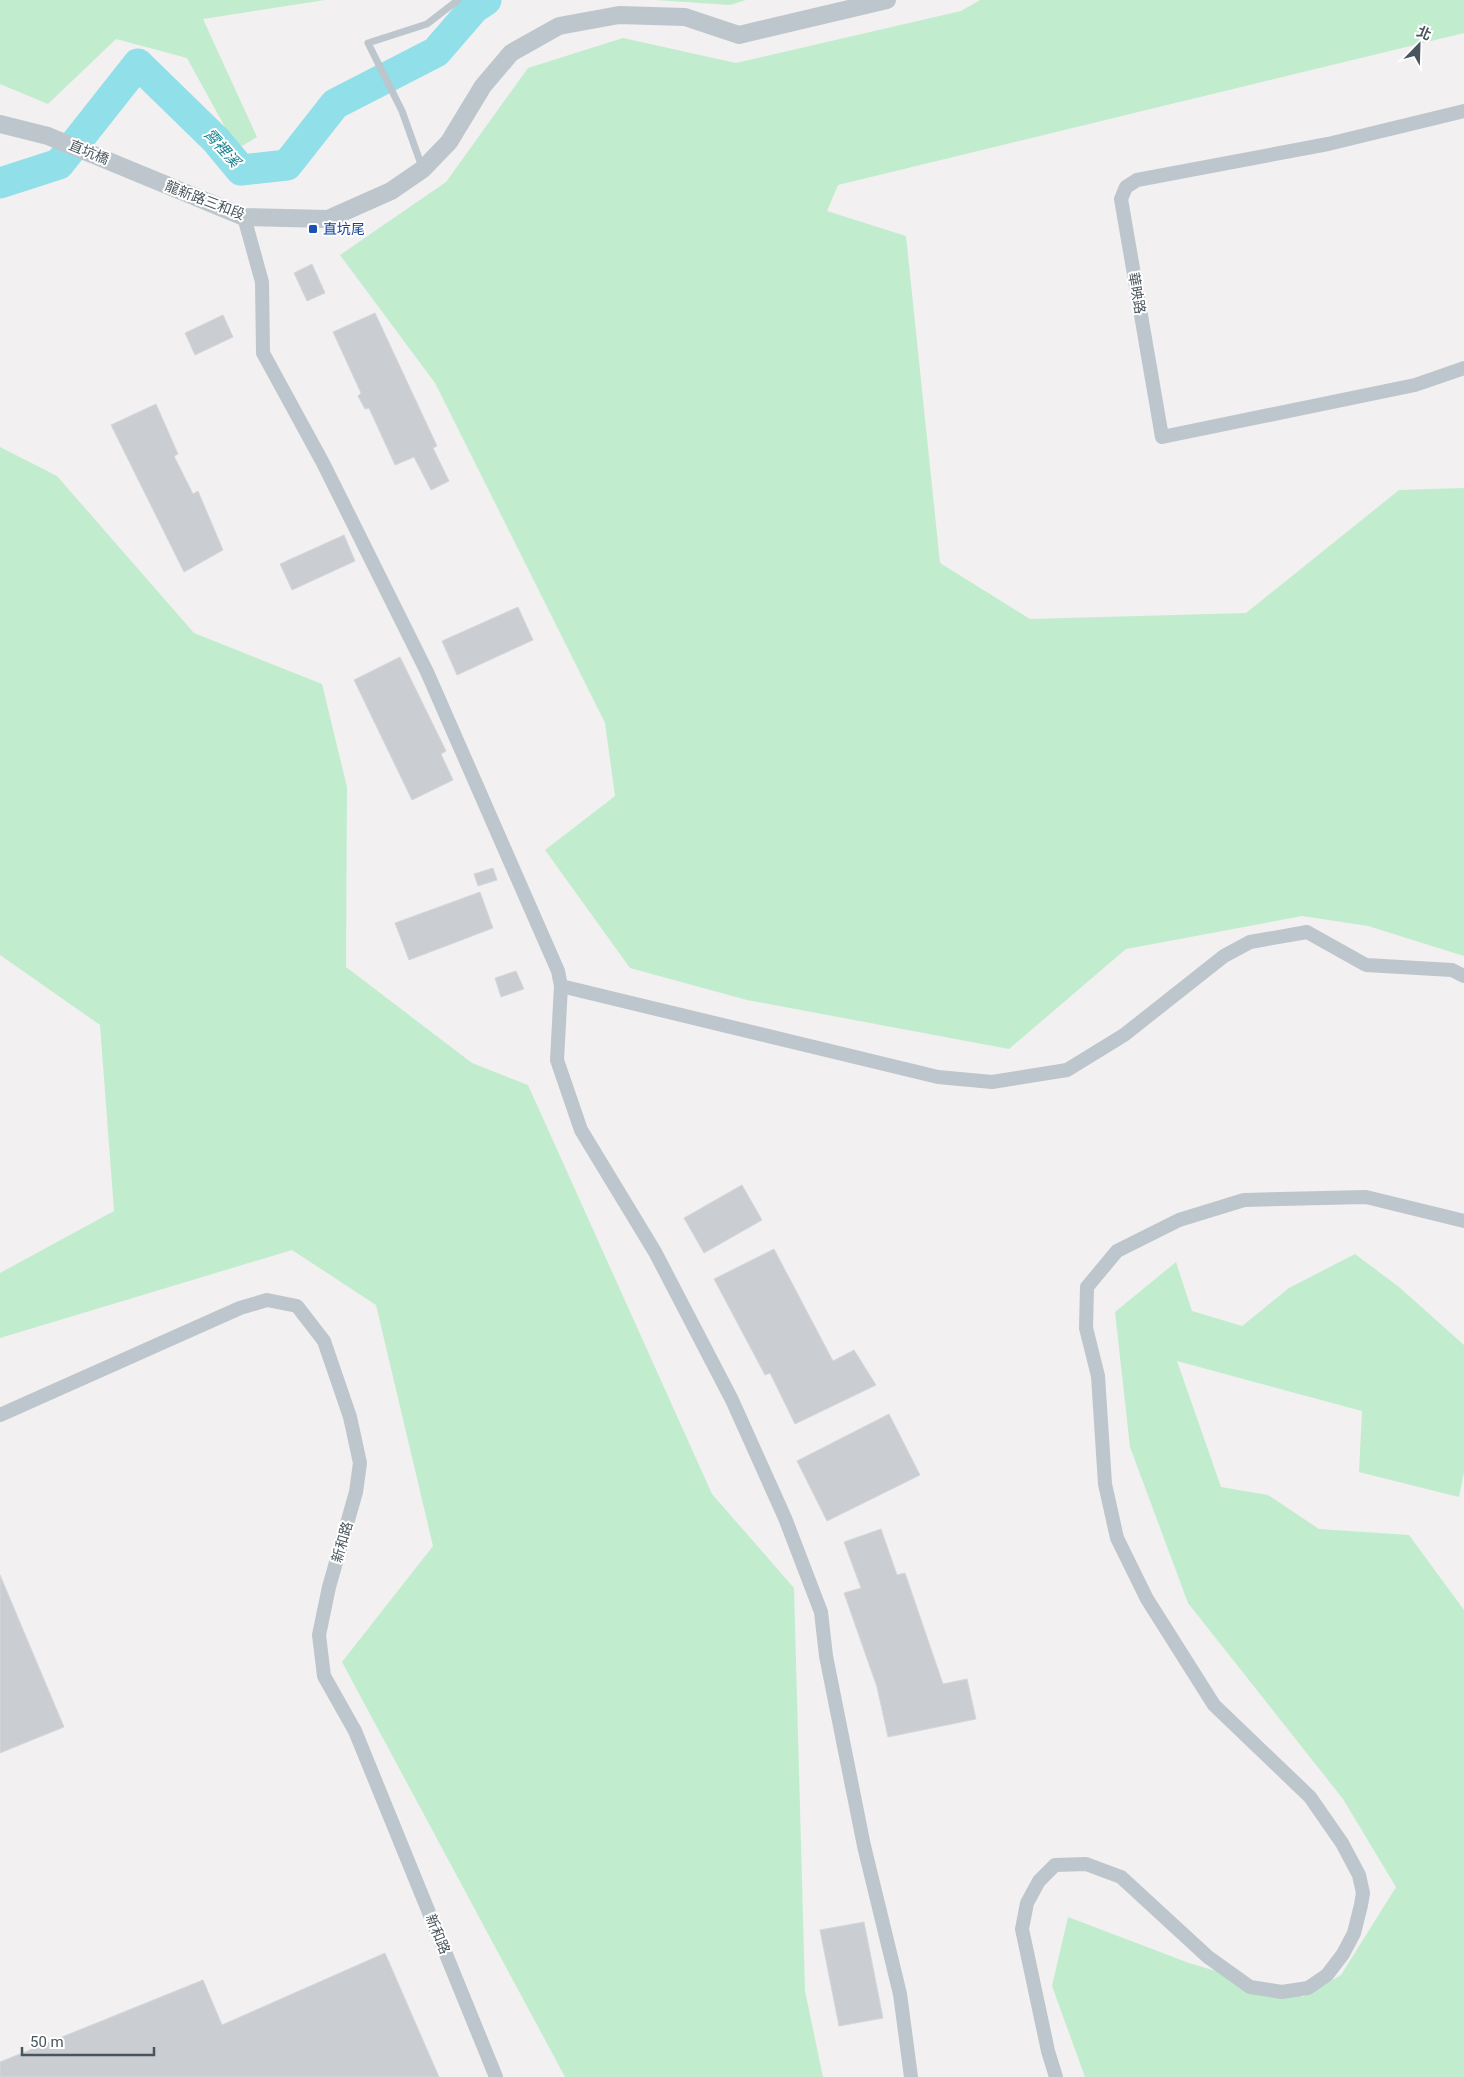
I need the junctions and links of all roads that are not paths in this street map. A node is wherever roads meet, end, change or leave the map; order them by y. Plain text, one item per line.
1 (458, 0) edge
2 (887, 0) edge
3 (1464, 111) edge
4 (0, 124) edge
5 (130, 169) joint
6 (423, 169) junction
7 (244, 217) junction
8 (1464, 368) edge
9 (1464, 976) edge
10 (561, 986) junction
11 (1464, 1221) edge
12 (0, 1415) edge
13 (496, 2077) edge
14 (911, 2077) edge
15 (1056, 2077) edge

1 - 6 lane
2 - 6 street, 龍新路三和段
3 - 8 street, 華映路
4 - 5 street, 直坑橋
5 - 7 street, 龍新路三和段
6 - 7 street, 龍新路三和段
7 - 10 street
9 - 10 street
10 - 14 street
11 - 15 street
12 - 13 street, 新和路

